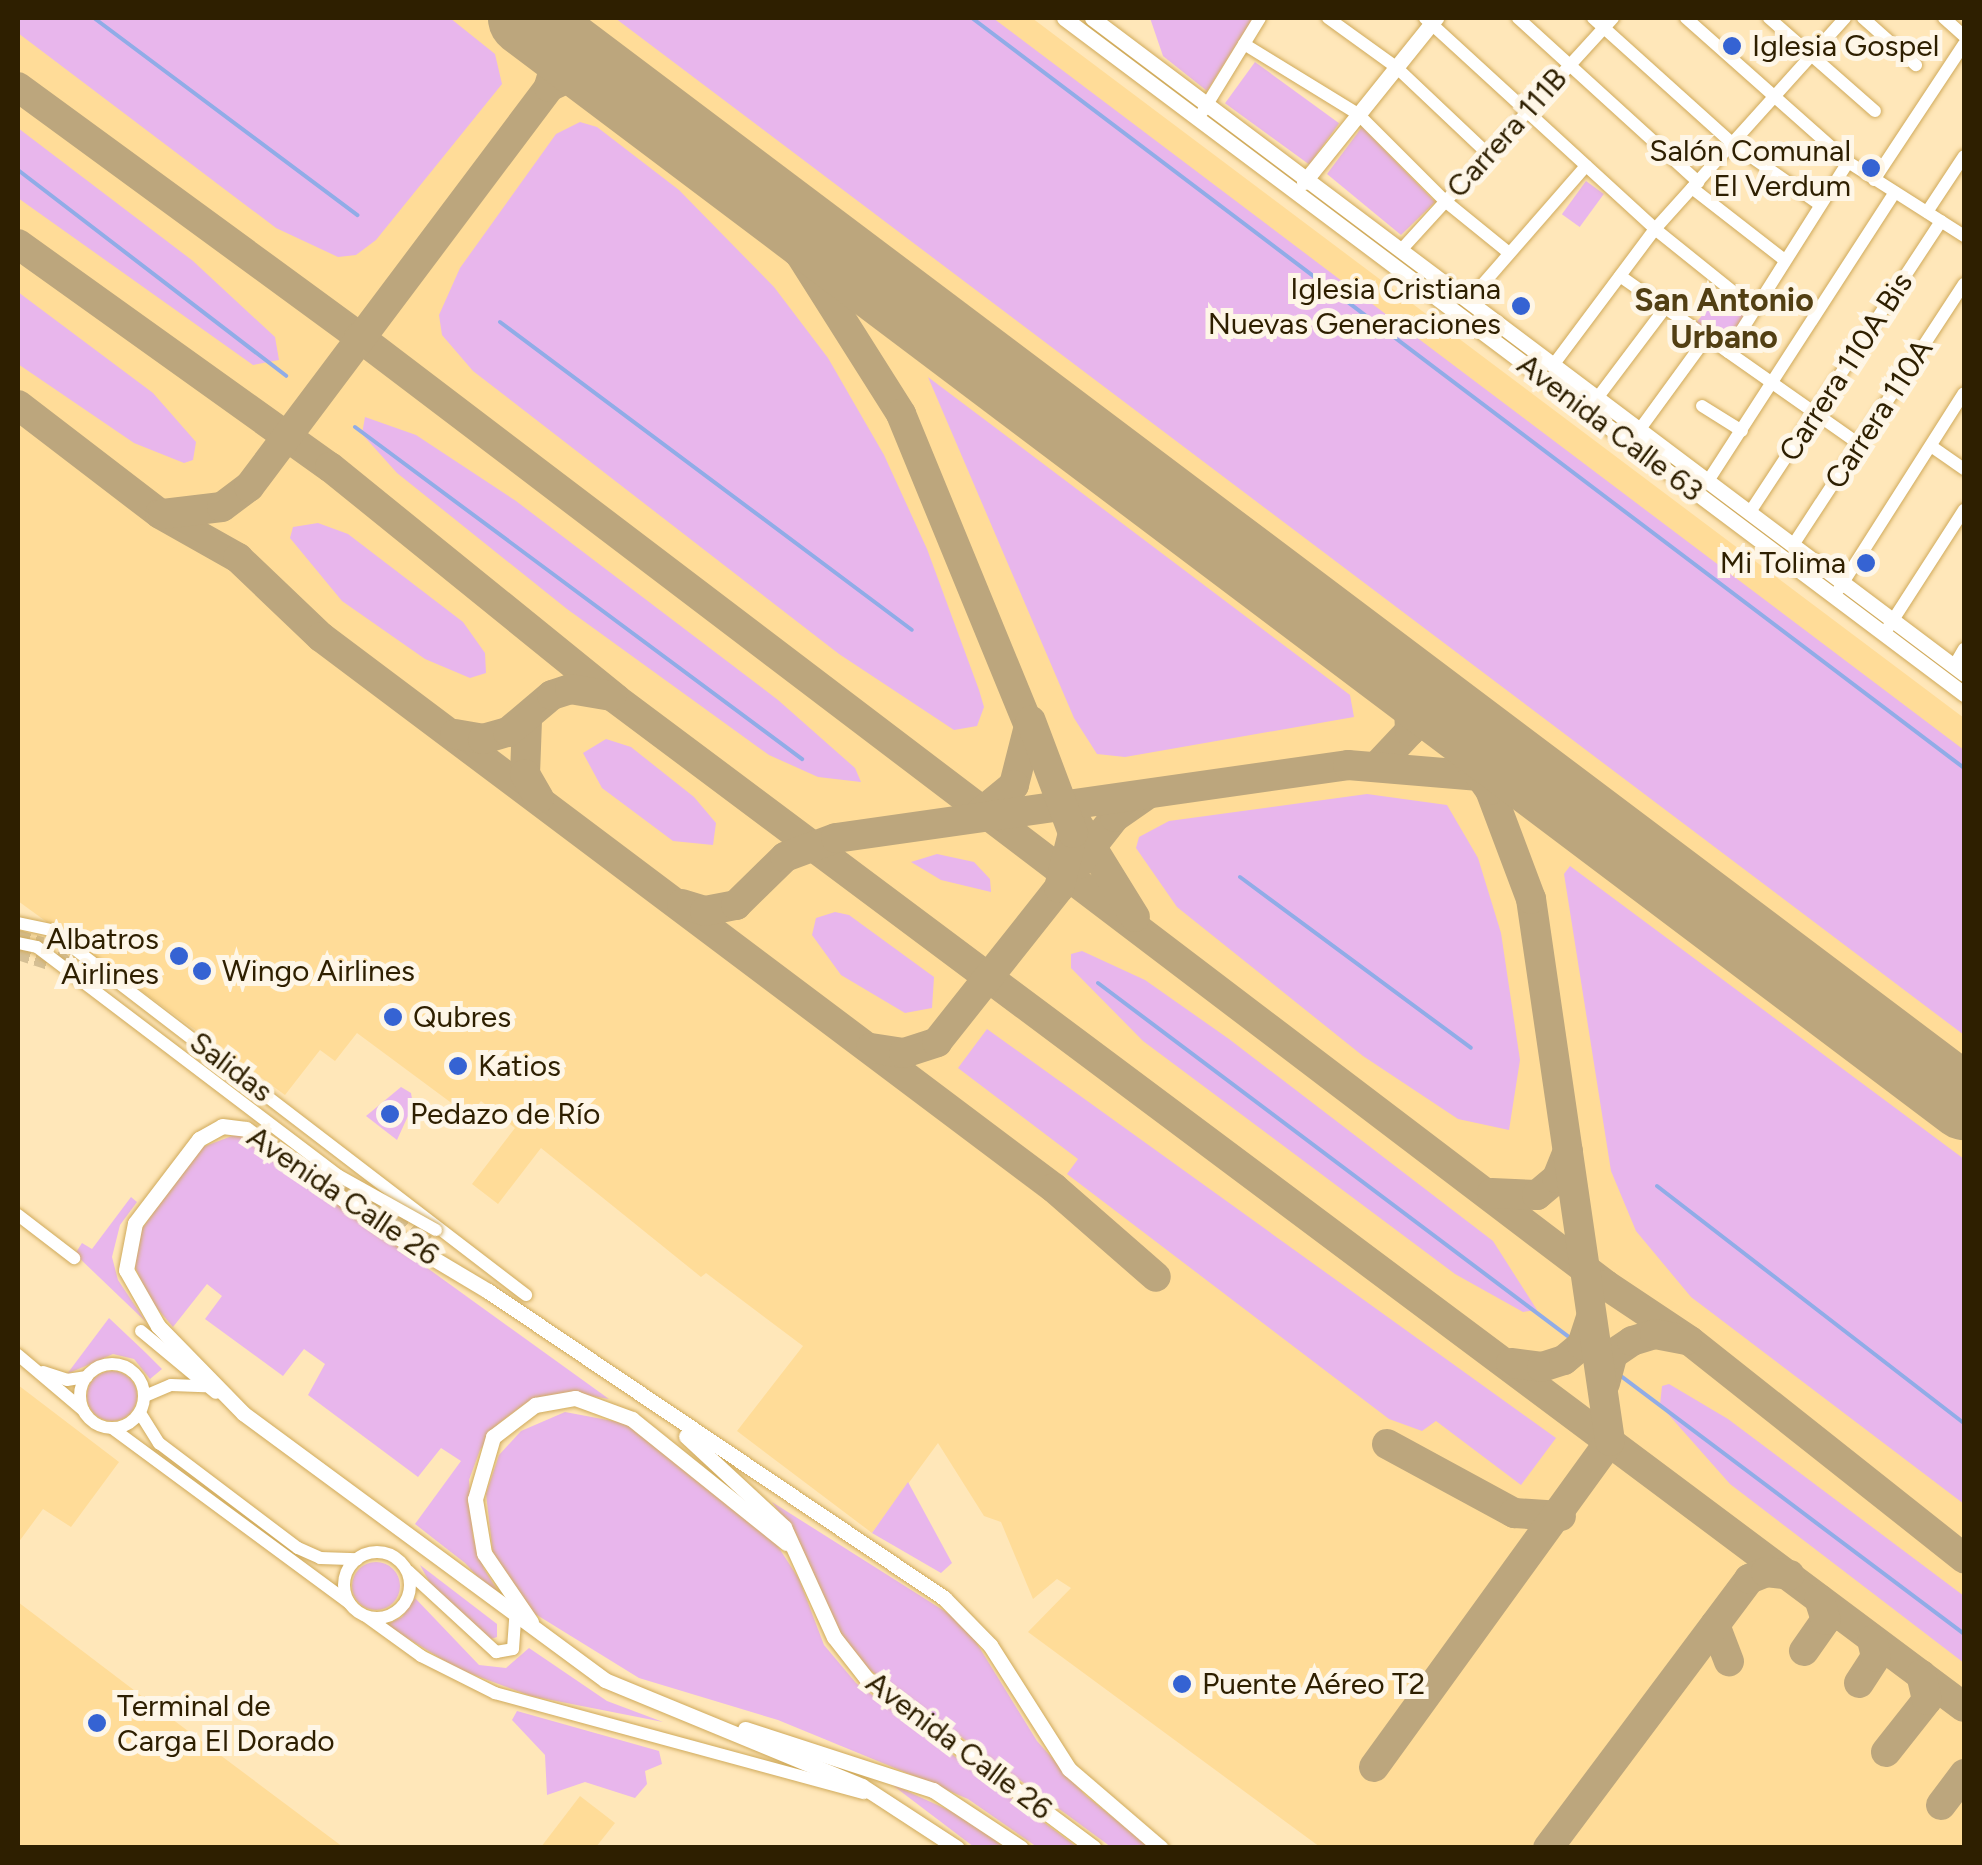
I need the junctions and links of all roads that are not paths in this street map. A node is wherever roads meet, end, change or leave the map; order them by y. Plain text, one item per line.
1 (1064, 18) edge
2 (1092, 18) edge
3 (1260, 18) edge
4 (1328, 18) edge
5 (1518, 18) edge
6 (1686, 18) edge
7 (1770, 18) edge
8 (1845, 18) edge
9 (1862, 18) edge
10 (1944, 18) edge
11 (1431, 19) edge
12 (1603, 21) edge
13 (1964, 36) edge
14 (1244, 44) junction
15 (1964, 44) edge
16 (1813, 56) junction
17 (1916, 65) dead end
18 (1568, 66) junction
19 (1396, 67) junction
20 (1775, 99) junction
21 (1203, 110) junction
22 (1875, 111) dead end
23 (1526, 112) junction
24 (1358, 114) junction
25 (1733, 144) junction
26 (1488, 154) junction
27 (1964, 156) edge
28 (1848, 162) junction
29 (1586, 166) junction
30 (1874, 180) junction
31 (1302, 184) junction
32 (1695, 185) junction
33 (1894, 192) junction
34 (1445, 201) junction
35 (1819, 204) junction
36 (1926, 212) junction
37 (1941, 221) junction
38 (1655, 229) junction
39 (1964, 236) edge
40 (1402, 249) junction
41 (1509, 253) junction
42 (1782, 258) junction
43 (1620, 276) junction
44 (1964, 284) edge
45 (1469, 300) junction
46 (1752, 307) junction
47 (1666, 308) junction
48 (1707, 337) junction
49 (1728, 352) junction
50 (1554, 364) junction
51 (1771, 382) junction
52 (1964, 394) edge
53 (1598, 397) junction
54 (1702, 406) dead end
55 (1816, 413) junction
56 (1640, 429) junction
57 (1742, 431) junction
58 (1859, 444) junction
59 (1930, 446) junction
60 (1964, 469) edge
61 (1708, 481) junction
62 (1964, 510) edge
63 (1750, 512) junction
64 (1793, 545) junction
65 (1839, 589) junction
66 (1888, 627) junction
67 (1964, 648) edge
68 (1959, 670) edge
69 (1964, 694) edge
70 (18, 922) edge
71 (18, 943) edge
72 (18, 1215) edge
73 (436, 1230) junction
74 (74, 1258) dead end
75 (526, 1295) dead end
76 (141, 1331) dead end
77 (18, 1355) edge
78 (32, 1366) junction
79 (86, 1376) junction
80 (208, 1387) junction
81 (145, 1396) junction
82 (651, 1406) junction
83 (83, 1410) junction
84 (140, 1413) junction
85 (243, 1413) junction
86 (112, 1428) junction
87 (358, 1559) junction
88 (804, 1565) junction
89 (406, 1570) junction
90 (349, 1603) junction
91 (367, 1616) junction
92 (515, 1620) junction
93 (563, 1654) junction
94 (651, 1700) junction
95 (882, 1797) junction
96 (957, 1848) edge
97 (1021, 1848) edge
98 (1094, 1848) edge
99 (1161, 1848) edge

1 - 21 main road, Avenida Calle 63
2 - 21 main road, Avenida Calle 63
3 - 14 street
4 - 19 street
5 - 18 street
6 - 20 street
7 - 16 street
8 - 16 street
9 - 17 street
10 - 13 street
11 - 19 main road
11 - 23 street
12 - 18 street, Carrera 111B
12 - 25 street
14 - 21 street
14 - 24 street
15 - 30 street
16 - 20 street
16 - 22 street
18 - 23 street, Carrera 111B
18 - 32 street
19 - 24 main road
19 - 26 street
20 - 25 street
20 - 28 street
21 - 31 main road, Avenida Calle 63
23 - 26 street, Carrera 111B
23 - 29 street
24 - 31 main road
24 - 34 street
25 - 32 street
25 - 35 street
26 - 34 street, Carrera 111B
27 - 36 street
28 - 30 street
28 - 35 street
29 - 38 street
29 - 41 street
30 - 33 street
31 - 40 main road, Avenida Calle 63
31 - 65 main road, Avenida Calle 63
32 - 38 street
32 - 42 street
33 - 36 street
33 - 51 street
34 - 40 street, Carrera 111B
34 - 41 street
35 - 42 street
36 - 37 street
37 - 39 street
37 - 55 street, Carrera 110A Bis
38 - 43 street
38 - 46 street
40 - 45 main road, Avenida Calle 63
41 - 45 street
42 - 46 street
43 - 47 street
43 - 50 street
44 - 58 street, Carrera 110A
45 - 50 main road, Avenida Calle 63
46 - 49 street
47 - 48 street
47 - 53 street
48 - 49 street
48 - 56 street
49 - 51 street
50 - 53 main road, Avenida Calle 63
51 - 55 street
51 - 57 street
52 - 59 street
53 - 56 main road, Avenida Calle 63
54 - 57 street
55 - 58 street
55 - 63 street, Carrera 110A Bis
56 - 61 main road, Avenida Calle 63
57 - 61 street
58 - 64 street, Carrera 110A
59 - 60 street
59 - 65 street
61 - 63 main road, Avenida Calle 63
62 - 66 street
63 - 64 main road, Avenida Calle 63
64 - 65 main road, Avenida Calle 63
65 - 66 main road, Avenida Calle 63
66 - 68 main road, Avenida Calle 63
66 - 69 main road, Avenida Calle 63
67 - 68 street
70 - 73 street, Salidas, bridge
71 - 73 street, Salidas, bridge
72 - 74 street
73 - 75 street, Salidas
76 - 80 street
77 - 78 street
78 - 79 street
78 - 83 street
79 - 81 street
79 - 83 street
80 - 81 street
80 - 85 street
81 - 84 street
82 - 85 main road, Avenida Calle 26
82 - 88 main road, Avenida Calle 26
82 - 99 main road, Avenida Calle 26
83 - 86 street
84 - 86 street
84 - 87 street
85 - 92 main road, Avenida Calle 26
86 - 90 street
87 - 89 street
87 - 90 street
88 - 93 main road
88 - 98 main road, Avenida Calle 26
89 - 91 street
89 - 92 street
90 - 91 street
91 - 95 street, Avenida Calle 26
92 - 93 main road, Avenida Calle 26
93 - 94 main road, Avenida Calle 26
94 - 95 main road, Avenida Calle 26
94 - 97 main road, Avenida Calle 26
95 - 96 main road, Avenida Calle 26

